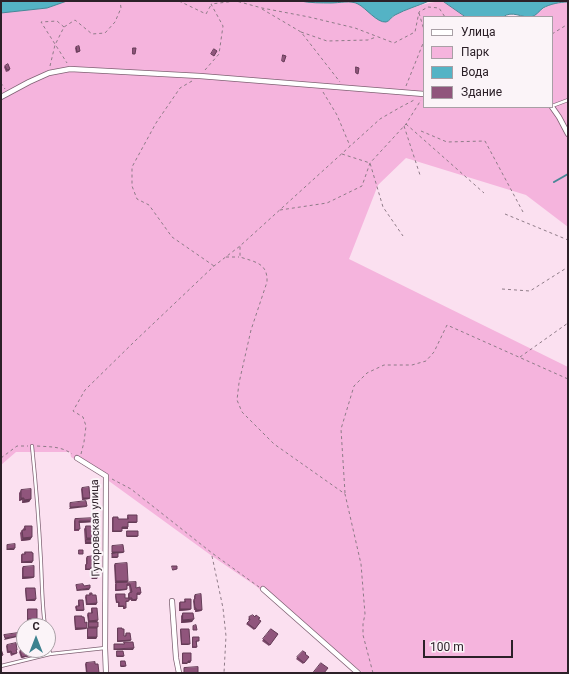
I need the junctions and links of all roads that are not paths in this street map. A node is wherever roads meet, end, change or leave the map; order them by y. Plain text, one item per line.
1 (423, 95) edge
2 (1, 97) edge
3 (568, 100) edge
4 (553, 107) edge
5 (553, 108) edge
6 (568, 134) edge
7 (32, 446) road end
8 (77, 458) road end
9 (263, 589) road end
10 (172, 601) dead end
11 (44, 618) edge
12 (105, 648) junction
13 (56, 653) edge
14 (34, 658) edge
15 (1, 666) edge
16 (106, 673) edge
17 (179, 673) edge
18 (358, 673) edge

1 - 2 street
3 - 4 lane
5 - 6 street
7 - 11 lane
8 - 12 street, Гуторовская улица
9 - 18 street
10 - 17 street
12 - 13 lane
12 - 16 street, Гуторовская улица
14 - 15 lane

